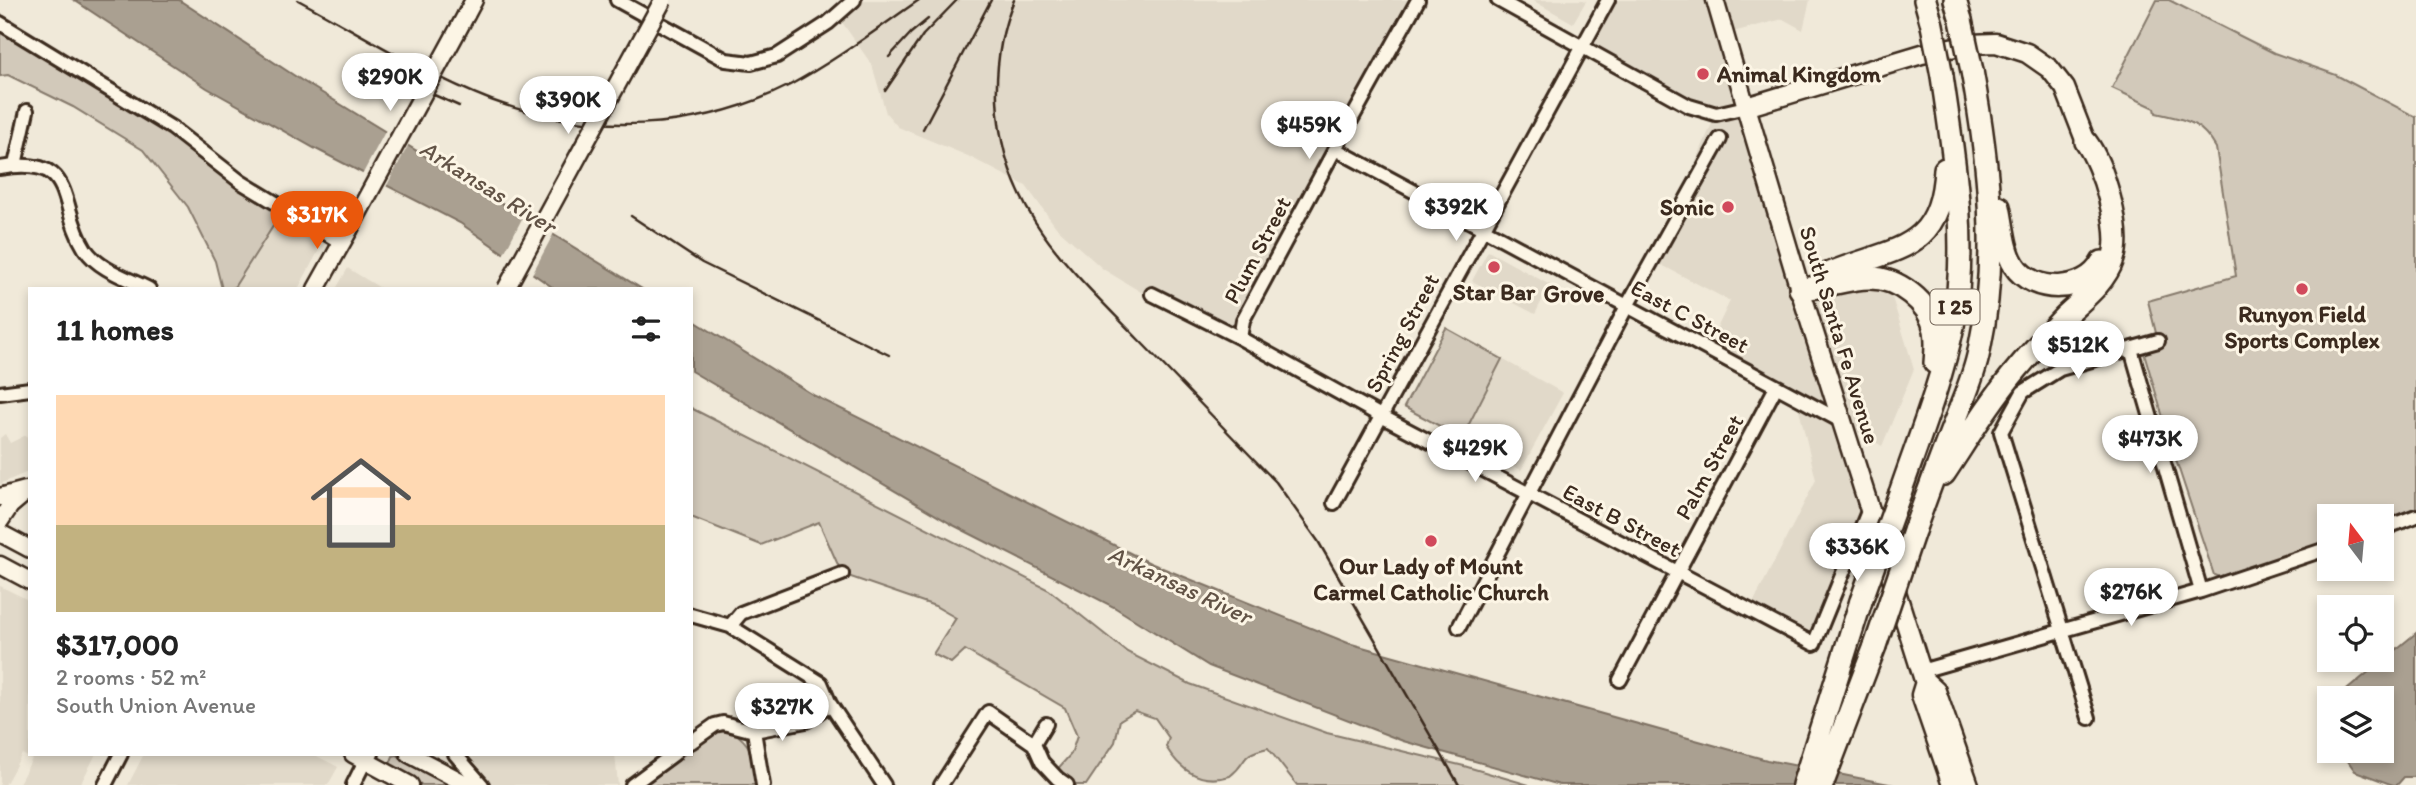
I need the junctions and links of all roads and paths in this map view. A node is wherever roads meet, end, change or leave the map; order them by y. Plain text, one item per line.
1 (474, 0) edge
2 (617, 0) edge
3 (663, 0) edge
4 (854, 0) edge
5 (1418, 0) edge
6 (1497, 0) edge
7 (1608, 0) edge
8 (1715, 0) edge
9 (1925, 0) edge
10 (1958, 10) edge
11 (0, 23) edge
12 (1581, 47) junction
13 (1977, 101) junction
14 (1746, 107) junction
15 (27, 111) dead end
16 (1948, 114) junction
17 (1720, 139) dead end
18 (2086, 142) junction
19 (1335, 149) junction
20 (15, 165) junction
21 (0, 168) edge
22 (1483, 229) junction
23 (345, 237) junction
24 (145, 287) edge
25 (317, 287) edge
26 (507, 287) edge
27 (1800, 289) junction
28 (1152, 294) dead end
29 (1627, 306) junction
30 (1240, 338) junction
31 (2158, 341) dead end
32 (2131, 349) junction
33 (1776, 387) junction
34 (28, 389) edge
35 (0, 393) edge
36 (1381, 416) junction
37 (1841, 421) junction
38 (1909, 466) junction
39 (28, 489) edge
40 (28, 490) edge
41 (1528, 493) junction
42 (0, 497) edge
43 (1334, 503) dead end
44 (1922, 508) junction
45 (1869, 509) junction
46 (2416, 516) edge
47 (0, 520) edge
48 (2394, 524) edge
49 (0, 533) edge
50 (28, 548) edge
51 (2317, 552) edge
52 (0, 565) edge
53 (1675, 572) junction
54 (842, 574) dead end
55 (28, 580) edge
56 (2201, 591) junction
57 (693, 616) edge
58 (730, 626) junction
59 (1459, 627) dead end
60 (2062, 631) junction
61 (1923, 676) junction
62 (1620, 680) dead end
63 (830, 704) junction
64 (2089, 718) dead end
65 (1046, 724) dead end
66 (754, 731) junction
67 (1830, 735) junction
68 (693, 741) edge
69 (1034, 744) junction
70 (120, 756) edge
71 (364, 756) edge
72 (413, 756) edge
73 (458, 756) edge
74 (671, 756) edge
75 (1959, 782) edge
76 (105, 785) edge
77 (353, 785) edge
78 (410, 785) edge
79 (468, 785) edge
80 (482, 785) edge
81 (632, 785) edge
82 (762, 785) edge
83 (884, 785) edge
84 (942, 785) edge
85 (1067, 785) edge
86 (1803, 785) edge
87 (1822, 785) edge

1 - 23 street, bridge
2 - 4 street
3 - 26 street, bridge
5 - 19 street, Plum Street
6 - 12 street
7 - 12 street, Spring Street
8 - 14 street, South Santa Fe Avenue
9 - 16 highway, I 25, bridge
10 - 13 highway, I 25, bridge
11 - 23 street
12 - 14 street
12 - 22 street, Spring Street
13 - 18 highway
13 - 44 highway, I 25
14 - 18 main road
14 - 27 main road, South Santa Fe Avenue
15 - 20 street
16 - 27 highway
16 - 38 highway, I 25
17 - 29 street
18 - 44 highway
19 - 22 street, East C Street
19 - 30 street, Plum Street
20 - 21 street
20 - 24 street
22 - 29 street, East C Street
22 - 36 street, Spring Street
23 - 25 street
27 - 37 main road, South Santa Fe Avenue
27 - 38 highway
28 - 30 street, East B Street
29 - 33 street, East C Street
29 - 41 street
30 - 36 street, East B Street
31 - 32 street
32 - 56 street
32 - 60 street
33 - 37 street, East C Street
33 - 53 street, Palm Street
34 - 35 street
36 - 41 street, East B Street
36 - 43 street, Spring Street
37 - 45 main road, South Santa Fe Avenue
38 - 67 highway, I 25, bridge
39 - 42 street
40 - 47 street
41 - 53 street, East B Street
41 - 59 street
44 - 67 highway, I 25, bridge
45 - 53 street, East B Street
45 - 61 main road, South Santa Fe Avenue
46 - 48 street
49 - 50 street
51 - 56 street
52 - 55 street
53 - 62 street, Palm Street
54 - 58 street
56 - 60 street
57 - 58 street
58 - 63 street
60 - 61 street
60 - 64 street
61 - 75 main road, South Santa Fe Avenue
63 - 66 street
63 - 83 street
65 - 69 street
66 - 68 street
66 - 82 street
67 - 86 highway, I 25
67 - 87 highway, I 25
69 - 84 street
69 - 85 street
70 - 76 street
71 - 77 street
71 - 78 street
72 - 79 street
73 - 80 street
74 - 81 street

